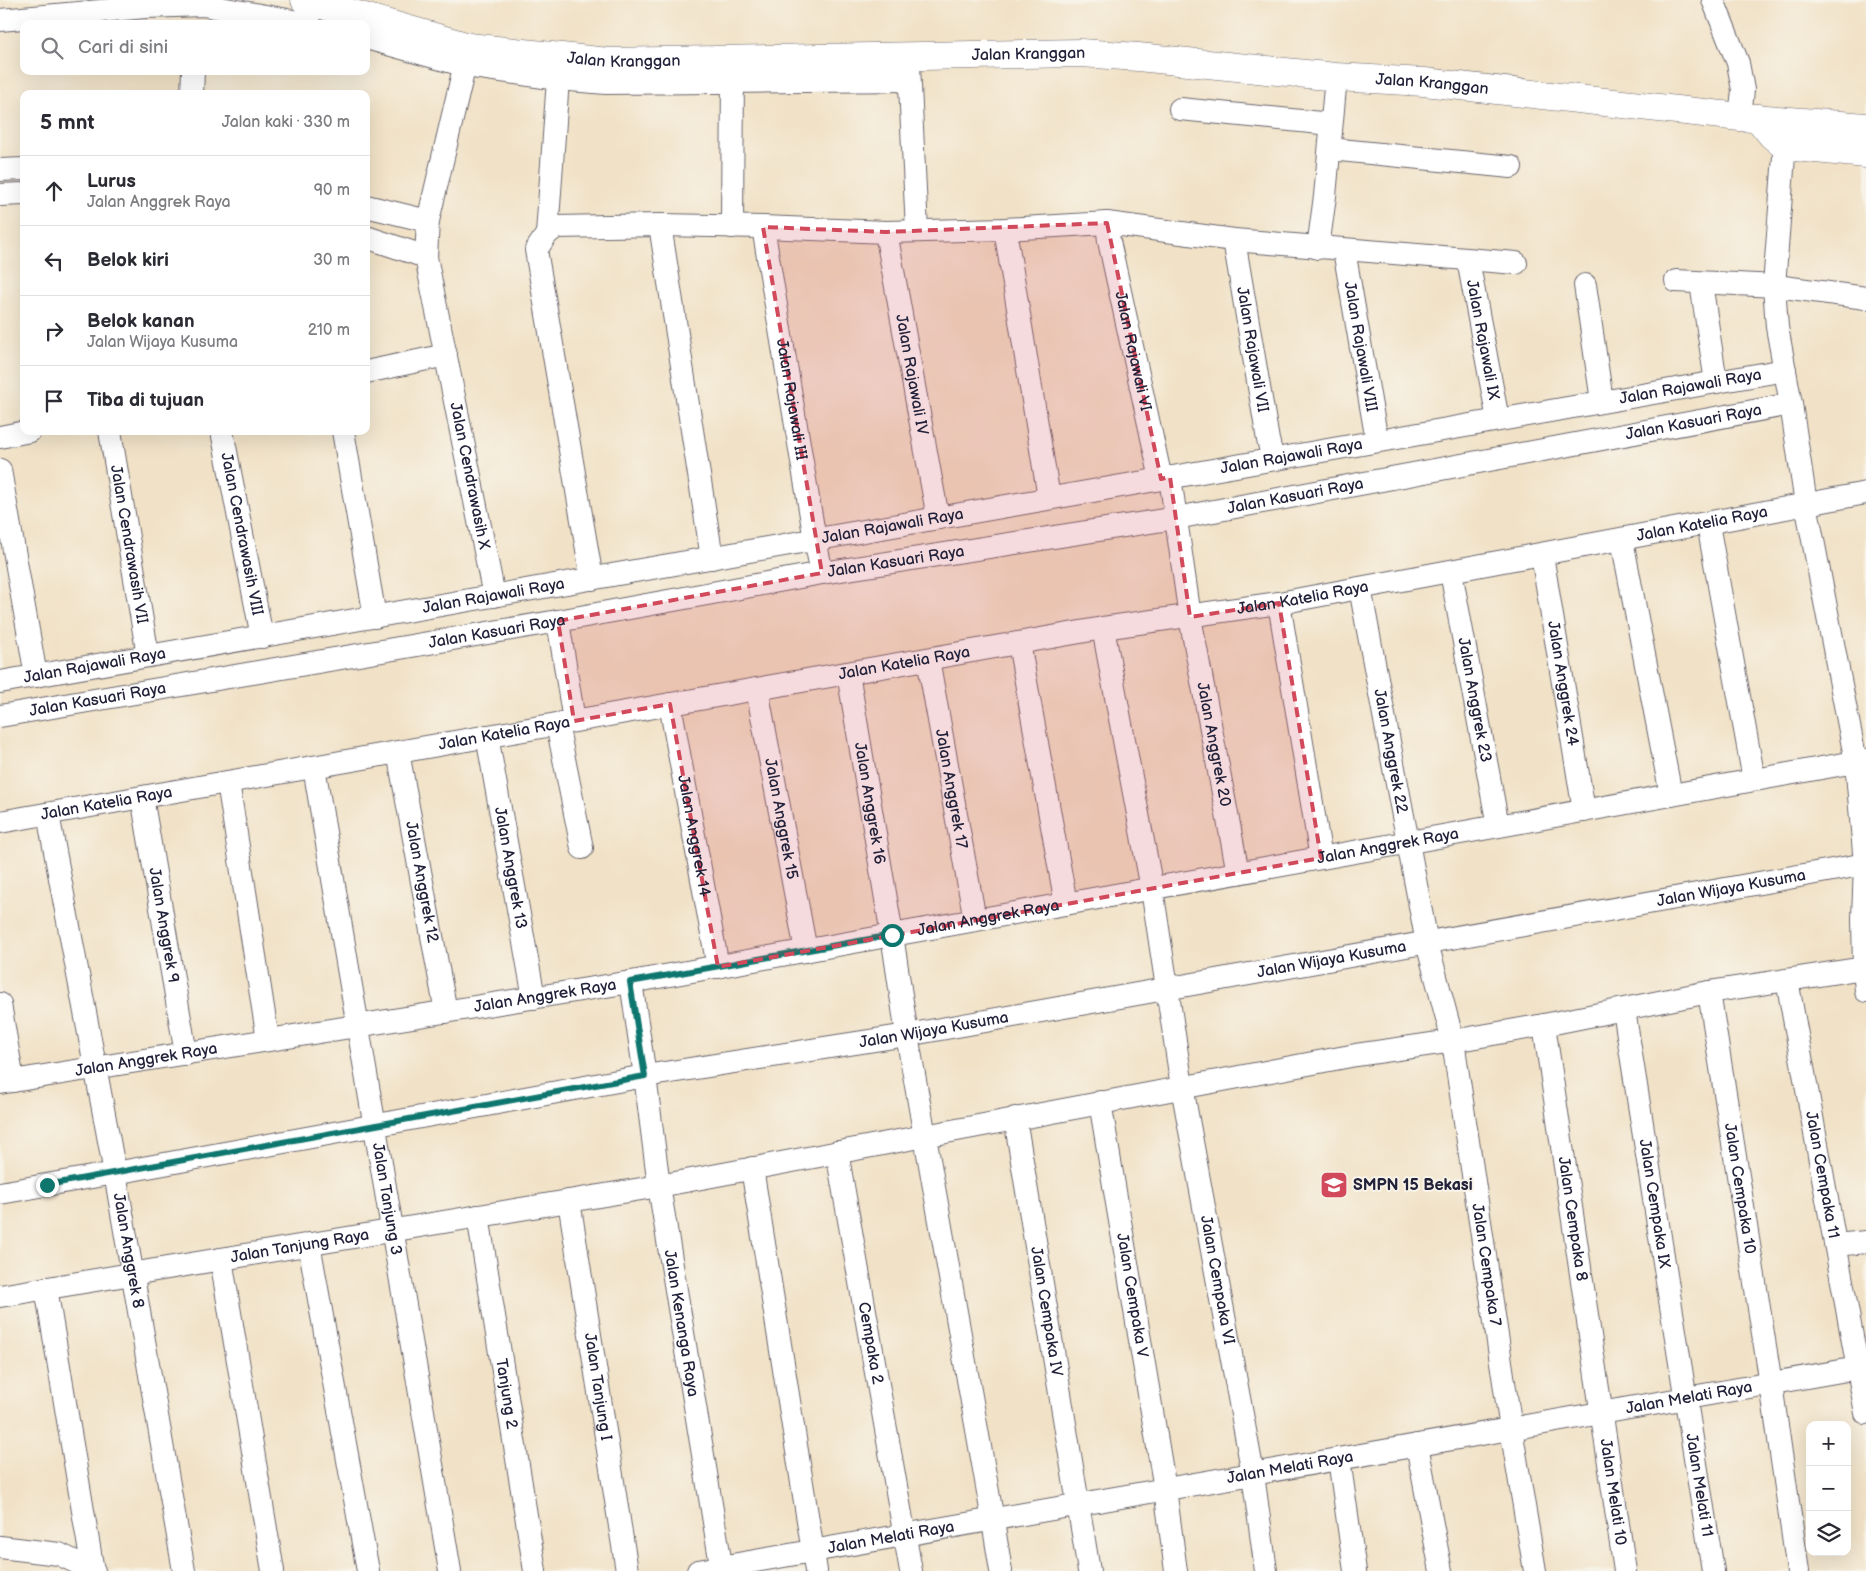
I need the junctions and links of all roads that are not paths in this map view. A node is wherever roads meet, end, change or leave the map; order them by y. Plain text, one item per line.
1 (305, 0) edge
2 (1713, 0) edge
3 (202, 10) edge
4 (0, 20) edge
5 (279, 20) edge
6 (363, 20) edge
7 (370, 22) edge
8 (370, 39) edge
9 (468, 56) junction
10 (909, 68) junction
11 (733, 70) junction
12 (193, 75) edge
13 (1336, 77) junction
14 (558, 79) junction
15 (192, 90) edge
16 (1180, 109) dead end
17 (1749, 118) junction
18 (1331, 124) junction
19 (1866, 127) edge
20 (1786, 134) junction
21 (1330, 149) junction
22 (1866, 154) edge
23 (1511, 167) dead end
24 (20, 169) edge
25 (0, 170) edge
26 (20, 194) edge
27 (0, 195) edge
28 (370, 207) edge
29 (428, 221) junction
30 (1107, 224) junction
31 (660, 225) junction
32 (732, 227) junction
33 (763, 227) junction
34 (1005, 229) junction
35 (917, 231) junction
36 (886, 232) junction
37 (547, 234) junction
38 (370, 238) edge
39 (1234, 240) junction
40 (1318, 248) junction
41 (1344, 250) junction
42 (426, 257) junction
43 (1468, 260) junction
44 (1516, 263) dead end
45 (1676, 281) dead end
46 (1701, 283) junction
47 (1585, 285) dead end
48 (1774, 286) junction
49 (1866, 298) edge
50 (446, 355) junction
51 (1785, 370) junction
52 (370, 371) edge
53 (1716, 382) junction
54 (1602, 402) junction
55 (1791, 404) junction
56 (1499, 420) junction
57 (20, 433) edge
58 (111, 435) edge
59 (223, 435) edge
60 (343, 435) edge
61 (0, 437) edge
62 (1377, 441) junction
63 (1273, 459) junction
64 (0, 470) edge
65 (1166, 478) junction
66 (1866, 493) edge
67 (1049, 498) junction
68 (1806, 504) junction
69 (938, 518) junction
70 (1176, 518) junction
71 (1708, 524) junction
72 (815, 540) junction
73 (1622, 540) junction
74 (1542, 555) junction
75 (712, 558) junction
76 (1451, 572) junction
77 (822, 573) junction
78 (592, 579) junction
79 (1360, 588) junction
80 (494, 596) junction
81 (1279, 603) junction
82 (375, 617) junction
83 (1190, 617) junction
84 (558, 621) junction
85 (1103, 628) junction
86 (262, 636) junction
87 (1019, 643) junction
88 (148, 656) junction
89 (928, 659) junction
90 (848, 673) junction
91 (36, 676) junction
92 (0, 682) edge
93 (757, 689) junction
94 (670, 704) junction
95 (0, 716) edge
96 (566, 722) junction
97 (488, 736) junction
98 (398, 752) junction
99 (1861, 761) edge
100 (314, 767) junction
101 (1754, 780) junction
102 (228, 782) junction
103 (1671, 795) junction
104 (142, 797) junction
105 (1584, 811) junction
106 (48, 814) junction
107 (0, 822) edge
108 (1498, 826) junction
109 (1408, 843) junction
110 (582, 848) dead end
111 (1321, 858) junction
112 (1865, 864) edge
113 (1238, 873) junction
114 (1152, 889) junction
115 (1066, 904) junction
116 (1864, 918) edge
117 (975, 920) junction
118 (892, 935) junction
119 (1427, 943) junction
120 (806, 951) junction
121 (718, 966) junction
122 (1864, 968) junction
123 (1787, 980) junction
124 (630, 982) junction
125 (1167, 988) junction
126 (1866, 991) edge
127 (1708, 992) junction
128 (534, 998) junction
129 (0, 1004) edge
130 (1624, 1010) junction
131 (446, 1012) junction
132 (1544, 1025) junction
133 (358, 1026) junction
134 (906, 1035) junction
135 (268, 1040) junction
136 (1453, 1041) junction
137 (186, 1054) junction
138 (96, 1068) junction
139 (645, 1076) junction
140 (6, 1082) edge
141 (1182, 1087) junction
142 (1100, 1102) junction
143 (1015, 1118) junction
144 (376, 1125) junction
145 (925, 1135) junction
146 (837, 1152) junction
147 (752, 1168) junction
148 (115, 1173) junction
149 (659, 1186) junction
150 (0, 1192) edge
151 (568, 1201) junction
152 (478, 1216) junction
153 (392, 1230) junction
154 (1866, 1242) edge
155 (309, 1244) junction
156 (1836, 1245) junction
157 (221, 1259) junction
158 (132, 1274) junction
159 (46, 1288) junction
160 (0, 1296) edge
161 (1858, 1368) junction
162 (1771, 1384) junction
163 (1686, 1398) junction
164 (1602, 1413) junction
165 (1866, 1414) edge
166 (1511, 1429) junction
167 (1418, 1445) junction
168 (1340, 1459) junction
169 (1253, 1474) junction
170 (1165, 1489) junction
171 (1077, 1504) junction
172 (993, 1519) junction
173 (905, 1535) junction
174 (0, 1547) edge
175 (814, 1561) edge
176 (722, 1569) edge
177 (93, 1571) edge
178 (184, 1571) edge
179 (273, 1571) edge
180 (368, 1571) edge
181 (450, 1571) edge
182 (535, 1571) edge
183 (627, 1571) edge
184 (698, 1571) edge
185 (911, 1571) edge
186 (1000, 1571) edge
187 (1088, 1571) edge
188 (1176, 1571) edge
189 (1266, 1571) edge
190 (1355, 1571) edge
191 (1441, 1571) edge
192 (1535, 1571) edge
193 (1625, 1571) edge
194 (1713, 1571) edge
195 (1798, 1571) edge

1 - 6 main road, Jalan Kranggan
2 - 17 street
3 - 4 street
3 - 5 street
7 - 9 main road, Jalan Kranggan
8 - 9 street
9 - 11 main road, Jalan Kranggan
9 - 14 street
9 - 29 street, Jalan Cendrawasih X
10 - 11 main road, Jalan Kranggan
10 - 13 main road, Jalan Kranggan
10 - 35 street
11 - 14 street
11 - 32 street
12 - 15 street
13 - 17 main road, Jalan Kranggan
13 - 18 street
14 - 37 street
16 - 18 street
17 - 20 main road, Jalan Kranggan
18 - 21 street
19 - 20 main road, Jalan Kranggan
20 - 22 main road, Jalan Kranggan
20 - 48 street
21 - 23 street
21 - 40 street
24 - 25 street
26 - 27 street
28 - 29 street
29 - 42 street, Jalan Cendrawasih X
30 - 34 street
30 - 39 street
30 - 65 street, Jalan Rajawali VI
31 - 32 street
31 - 37 street
31 - 75 street
32 - 33 street
33 - 36 street
33 - 72 street, Jalan Rajawali III
34 - 35 street
34 - 67 street
35 - 36 street
36 - 69 street, Jalan Rajawali IV
37 - 78 street
38 - 42 street
39 - 40 street
39 - 63 street, Jalan Rajawali VII
40 - 41 street
41 - 43 street
41 - 62 street, Jalan Rajawali VIII
42 - 50 street, Jalan Cendrawasih X
43 - 44 street
43 - 56 street, Jalan Rajawali IX
45 - 46 street
46 - 48 street
46 - 53 street
47 - 54 street
48 - 49 street
48 - 51 street
50 - 52 street
50 - 80 street, Jalan Cendrawasih X
51 - 53 street, Jalan Rajawali Raya
51 - 55 street
53 - 54 street, Jalan Rajawali Raya
54 - 56 street, Jalan Rajawali Raya
55 - 68 street
55 - 70 street, Jalan Kasuari Raya
56 - 62 street, Jalan Rajawali Raya
57 - 61 street
58 - 88 street, Jalan Cendrawasih VII
59 - 86 street, Jalan Cendrawasih VIII
60 - 82 street
62 - 63 street, Jalan Rajawali Raya
63 - 65 street, Jalan Rajawali Raya
64 - 91 street
65 - 67 street, Jalan Rajawali Raya
65 - 70 street, Jalan Rajawali VI
66 - 68 street, Jalan Katelia Raya
67 - 69 street, Jalan Rajawali Raya
68 - 71 street, Jalan Katelia Raya
68 - 99 street
69 - 72 street, Jalan Rajawali Raya
70 - 77 street, Jalan Kasuari Raya
70 - 83 street, Jalan Anggrek 20
71 - 73 street, Jalan Katelia Raya
71 - 101 street
72 - 75 street, Jalan Rajawali Raya
72 - 77 street, Jalan Rajawali III
73 - 74 street, Jalan Katelia Raya
73 - 103 street
74 - 76 street, Jalan Katelia Raya
74 - 105 street, Jalan Anggrek 24
75 - 78 street, Jalan Rajawali Raya
76 - 79 street, Jalan Katelia Raya
76 - 108 street, Jalan Anggrek 23
77 - 84 street, Jalan Kasuari Raya
78 - 80 street, Jalan Rajawali Raya
79 - 81 street, Jalan Katelia Raya
79 - 109 street, Jalan Anggrek 22
80 - 82 street, Jalan Rajawali Raya
81 - 83 street, Jalan Katelia Raya
81 - 111 street
82 - 86 street, Jalan Rajawali Raya
83 - 85 street, Jalan Katelia Raya
83 - 113 street, Jalan Anggrek 20
84 - 95 street, Jalan Kasuari Raya
84 - 96 street
85 - 87 street, Jalan Katelia Raya
85 - 114 street, Jalan Cempaka VI
86 - 88 street, Jalan Rajawali Raya
87 - 89 street, Jalan Katelia Raya
87 - 115 street
88 - 91 street, Jalan Rajawali Raya
89 - 90 street, Jalan Katelia Raya
89 - 117 street, Jalan Anggrek 17
90 - 93 street, Jalan Katelia Raya
90 - 118 street, Jalan Anggrek 16
91 - 92 street, Jalan Rajawali Raya
93 - 94 street, Jalan Katelia Raya
93 - 120 street, Jalan Anggrek 15
94 - 96 street, Jalan Katelia Raya
94 - 121 street, Jalan Anggrek 14
96 - 97 street, Jalan Katelia Raya
96 - 110 street
97 - 98 street, Jalan Katelia Raya
97 - 128 street, Jalan Anggrek 13
98 - 100 street, Jalan Katelia Raya
98 - 131 street, Jalan Anggrek 12
99 - 101 street, Jalan Anggrek Raya
99 - 112 street
100 - 102 street, Jalan Katelia Raya
100 - 133 street, Jalan Tanjung 3
101 - 103 street, Jalan Anggrek Raya
102 - 104 street, Jalan Katelia Raya
102 - 135 street
103 - 105 street, Jalan Anggrek Raya
104 - 106 street, Jalan Katelia Raya
104 - 137 street, Jalan Anggrek 9
105 - 108 street, Jalan Anggrek Raya
106 - 107 street, Jalan Katelia Raya
106 - 138 street, Jalan Anggrek 8
108 - 109 street, Jalan Anggrek Raya
109 - 111 street, Jalan Anggrek Raya
109 - 119 street, Jalan Anggrek 22
111 - 113 street, Jalan Anggrek Raya
112 - 116 street
112 - 119 street, Jalan Wijaya Kusuma
113 - 114 street, Jalan Anggrek Raya
114 - 115 street, Jalan Anggrek Raya
114 - 125 street, Jalan Cempaka VI
115 - 117 street, Jalan Anggrek Raya
116 - 122 street
117 - 118 street, Jalan Anggrek Raya
118 - 120 street, Jalan Anggrek Raya
118 - 134 street, Jalan Anggrek 16
119 - 125 street, Jalan Wijaya Kusuma
119 - 136 street, Jalan Cempaka 7
120 - 121 street, Jalan Anggrek Raya
121 - 124 street, Jalan Anggrek Raya
122 - 123 street, Jalan Tanjung Raya
122 - 126 street
123 - 127 street, Jalan Tanjung Raya
123 - 156 street, Jalan Cempaka 11
124 - 128 street, Jalan Anggrek Raya
124 - 139 street, Jalan Kenanga Raya
125 - 134 street, Jalan Wijaya Kusuma
125 - 141 street, Jalan Cempaka VI
127 - 130 street, Jalan Tanjung Raya
127 - 162 street, Jalan Cempaka 10
128 - 131 street, Jalan Anggrek Raya
129 - 140 street
130 - 132 street, Jalan Tanjung Raya
130 - 163 street, Jalan Cempaka IX
131 - 133 street, Jalan Anggrek Raya
132 - 136 street, Jalan Tanjung Raya
132 - 164 street, Jalan Cempaka 8
133 - 135 street, Jalan Anggrek Raya
133 - 144 street, Jalan Tanjung 3
134 - 139 street, Jalan Wijaya Kusuma
134 - 145 street, Jalan Anggrek 16
135 - 137 street, Jalan Anggrek Raya
136 - 141 street, Jalan Tanjung Raya
136 - 166 street, Jalan Cempaka 7
137 - 138 street, Jalan Anggrek Raya
138 - 140 street, Jalan Anggrek Raya
138 - 148 street, Jalan Anggrek 8
139 - 144 street, Jalan Wijaya Kusuma
139 - 149 street, Jalan Kenanga Raya
141 - 142 street, Jalan Tanjung Raya
141 - 169 street, Jalan Cempaka VI
142 - 143 street, Jalan Tanjung Raya
142 - 170 street, Jalan Cempaka V
143 - 145 street, Jalan Tanjung Raya
143 - 171 street, Jalan Cempaka IV
144 - 148 street, Jalan Wijaya Kusuma
144 - 153 street, Jalan Tanjung 3
145 - 146 street, Jalan Tanjung Raya
145 - 172 street, Jalan Anggrek 16
146 - 147 street, Jalan Tanjung Raya
146 - 173 street, Cempaka 2
147 - 149 street, Jalan Tanjung Raya
147 - 175 street
148 - 150 street, Jalan Wijaya Kusuma
148 - 158 street, Jalan Anggrek 8
149 - 151 street, Jalan Tanjung Raya
149 - 176 street, Jalan Kenanga Raya
151 - 152 street, Jalan Tanjung Raya
151 - 183 street, Jalan Tanjung I
152 - 153 street, Jalan Tanjung Raya
152 - 182 street, Tanjung 2
153 - 155 street, Jalan Tanjung Raya
153 - 181 street, Jalan Tanjung 3
154 - 156 street
155 - 157 street, Jalan Tanjung Raya
155 - 180 street
156 - 161 street, Jalan Cempaka 11
157 - 158 street, Jalan Tanjung Raya
157 - 179 street
158 - 159 street, Jalan Tanjung Raya
158 - 178 street, Jalan Anggrek 8
159 - 160 street, Jalan Tanjung Raya
159 - 177 street
161 - 162 street, Jalan Melati Raya
161 - 165 street, Jalan Cempaka 11
162 - 163 street, Jalan Melati Raya
162 - 195 street, Jalan Cempaka 10
163 - 164 street, Jalan Melati Raya
163 - 194 street, Jalan Melati 11
164 - 166 street, Jalan Melati Raya
164 - 193 street, Jalan Melati 10
166 - 167 street, Jalan Melati Raya
166 - 192 street, Jalan Cempaka 7
167 - 168 street, Jalan Melati Raya
167 - 191 street
168 - 169 street, Jalan Melati Raya
168 - 190 street
169 - 170 street, Jalan Melati Raya
169 - 189 street, Jalan Cempaka VI
170 - 171 street, Jalan Melati Raya
170 - 188 street, Jalan Cempaka V
171 - 172 street, Jalan Melati Raya
171 - 187 street, Jalan Cempaka IV
172 - 173 street, Jalan Melati Raya
172 - 186 street, Jalan Anggrek 16
173 - 175 street, Jalan Melati Raya
173 - 185 street, Cempaka 2
174 - 177 street
175 - 176 street, Jalan Melati Raya
176 - 184 street, Jalan Melati Raya

